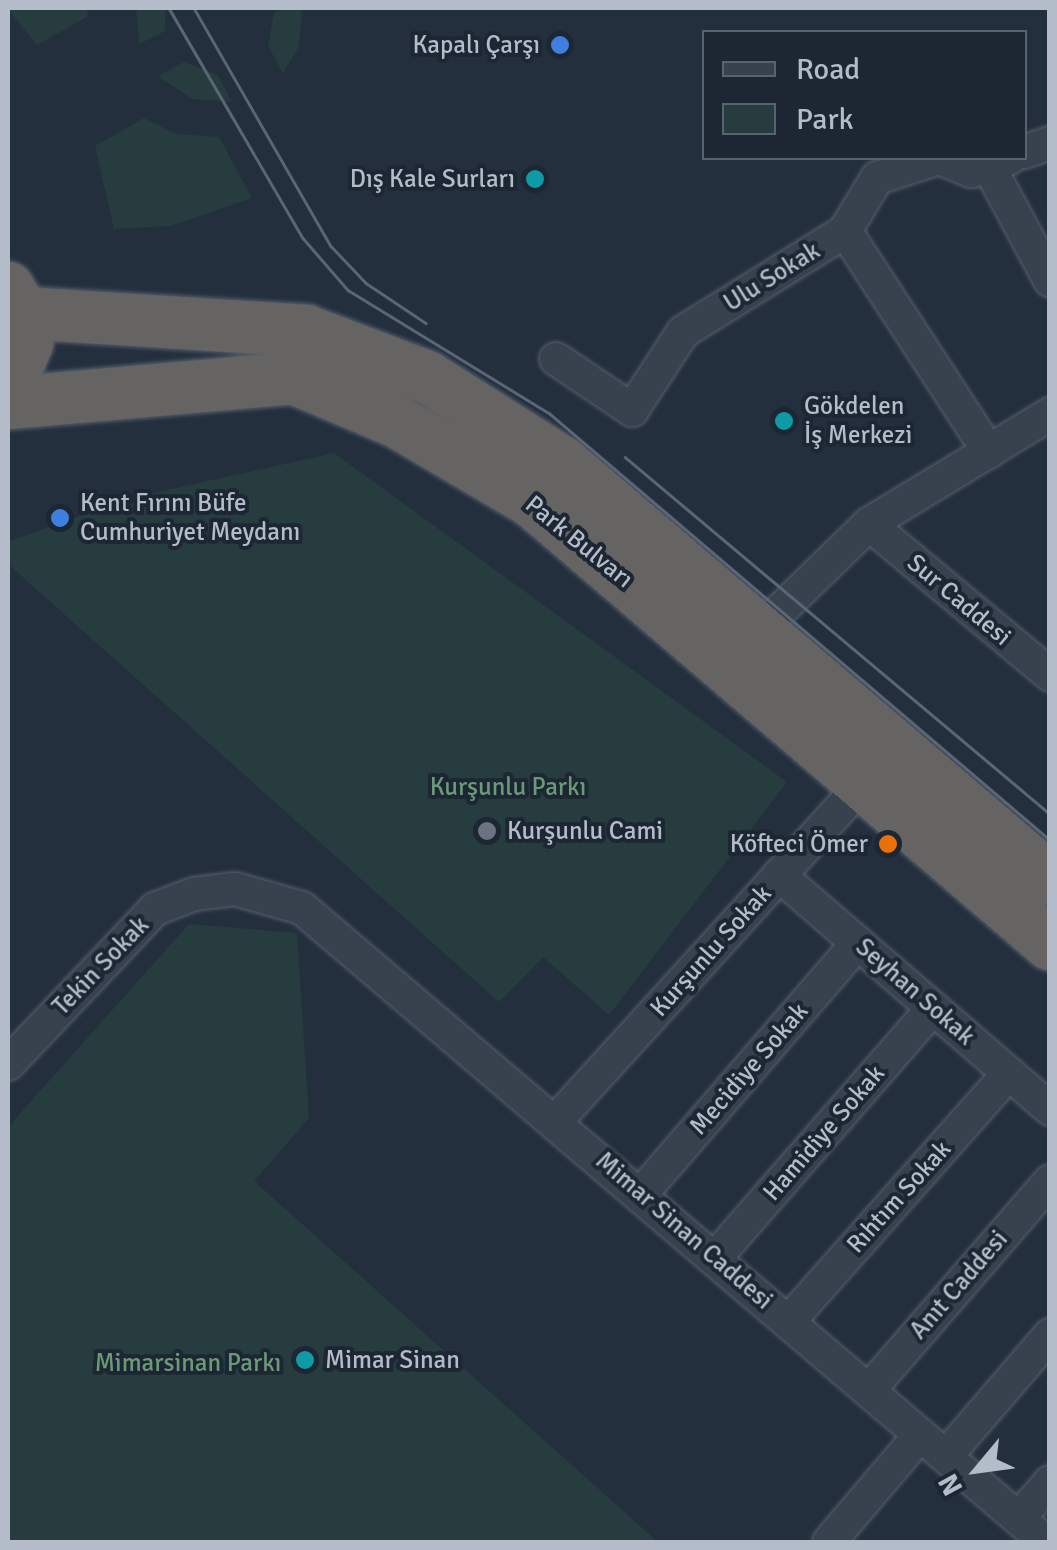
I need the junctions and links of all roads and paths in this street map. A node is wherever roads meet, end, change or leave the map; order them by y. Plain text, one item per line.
1 (933, 160) edge
2 (944, 160) edge
3 (999, 161) edge
4 (845, 231) junction
5 (1050, 280) edge
6 (15, 300) edge
7 (556, 359) dead end
8 (8, 388) edge
9 (8, 402) edge
10 (1050, 414) edge
11 (988, 452) junction
12 (870, 524) junction
13 (760, 630) junction
14 (1050, 675) edge
15 (865, 781) junction
16 (779, 876) junction
17 (1050, 878) edge
18 (322, 920) joint
19 (858, 943) junction
20 (1050, 944) edge
21 (934, 1008) junction
22 (8, 1064) edge
23 (1008, 1074) junction
24 (1050, 1109) edge
25 (556, 1121) junction
26 (1050, 1181) edge
27 (641, 1194) junction
28 (715, 1258) junction
29 (789, 1321) junction
30 (1050, 1335) edge
31 (869, 1390) junction
32 (920, 1434) junction
33 (946, 1456) junction
34 (1050, 1482) edge
35 (1019, 1518) junction
36 (828, 1542) edge
37 (1046, 1542) edge

1 - 4 street, Ulu Sokak
2 - 3 street, Ulu Sokak
3 - 5 street
4 - 7 street, Ulu Sokak
4 - 11 street
6 - 8 highway
6 - 13 highway, Park Bulvarı
9 - 15 highway, Park Bulvarı
10 - 11 street
11 - 12 street
12 - 13 street
12 - 14 street, Sur Caddesi
13 - 17 highway, Park Bulvarı
15 - 16 street, Kurşunlu Sokak
15 - 20 highway, Park Bulvarı
16 - 19 street, Seyhan Sokak
16 - 25 street, Kurşunlu Sokak
18 - 22 street, Tekin Sokak
18 - 25 street, Mimar Sinan Caddesi
19 - 21 street, Seyhan Sokak
19 - 27 street, Mecidiye Sokak
21 - 23 street, Seyhan Sokak
21 - 28 street, Hamidiye Sokak
23 - 24 street, Seyhan Sokak
23 - 29 street, Rıhtım Sokak
25 - 27 street, Mimar Sinan Caddesi
26 - 31 street, Anıt Caddesi
27 - 28 street, Mimar Sinan Caddesi
28 - 29 street, Mimar Sinan Caddesi
29 - 31 street, Mimar Sinan Caddesi
30 - 33 street
31 - 32 street, Mimar Sinan Caddesi
32 - 33 street, Mimar Sinan Caddesi
32 - 36 street
33 - 35 street, Mimar Sinan Caddesi
34 - 35 street
35 - 37 street, Mimar Sinan Caddesi

